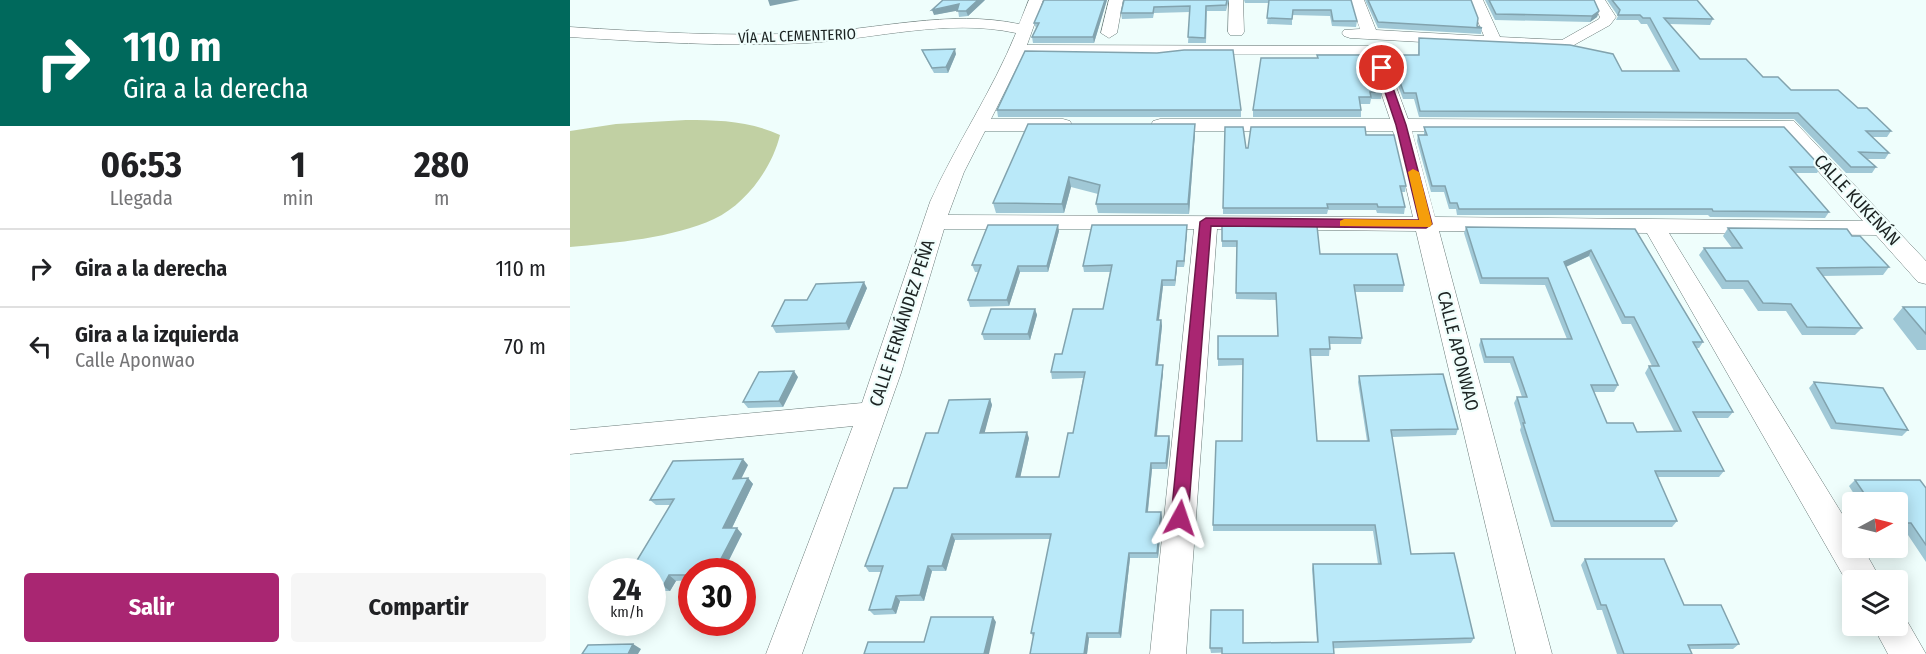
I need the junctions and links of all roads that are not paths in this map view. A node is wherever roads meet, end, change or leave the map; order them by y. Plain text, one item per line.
1 (1036, 0) edge
2 (1116, 0) edge
3 (1236, 0) edge
4 (1357, 0) edge
5 (1476, 0) edge
6 (1598, 0) edge
7 (570, 32) edge
8 (1238, 32) dead end
9 (1109, 33) dead end
10 (1331, 33) dead end
11 (1054, 34) edge
12 (1021, 38) junction
13 (1494, 41) junction
14 (1372, 42) junction
15 (979, 125) junction
16 (1085, 125) edge
17 (1143, 125) edge
18 (1401, 125) junction
19 (934, 222) junction
20 (1206, 222) junction
21 (1426, 224) junction
22 (1654, 226) junction
23 (1882, 228) junction
24 (1926, 276) edge
25 (873, 413) junction
26 (570, 442) edge
27 (1858, 570) edge
28 (1897, 636) edge
29 (784, 654) edge
30 (1168, 654) edge
31 (1534, 654) edge
32 (1908, 654) edge

1 - 12 street, CALLE FERNÁNDEZ PEÑA
2 - 9 street
3 - 8 street
4 - 14 street, CALLE APONWAO
5 - 13 street
6 - 13 street
7 - 12 street, VÍA AL CEMENTERIO
10 - 14 street
11 - 12 street
12 - 14 street
12 - 15 street, CALLE FERNÁNDEZ PEÑA
13 - 14 street
14 - 18 street, CALLE APONWAO
15 - 16 street
15 - 19 street, CALLE FERNÁNDEZ PEÑA
17 - 18 street
18 - 21 street, CALLE APONWAO
18 - 23 street, CALLE KUKENÁN
19 - 20 street
19 - 25 street, CALLE FERNÁNDEZ PEÑA
20 - 21 street
20 - 30 street
21 - 22 street
21 - 31 street, CALLE APONWAO
22 - 23 street
22 - 27 street
23 - 24 street, CALLE KUKENÁN
25 - 26 street
25 - 29 street, CALLE FERNÁNDEZ PEÑA
28 - 32 street

